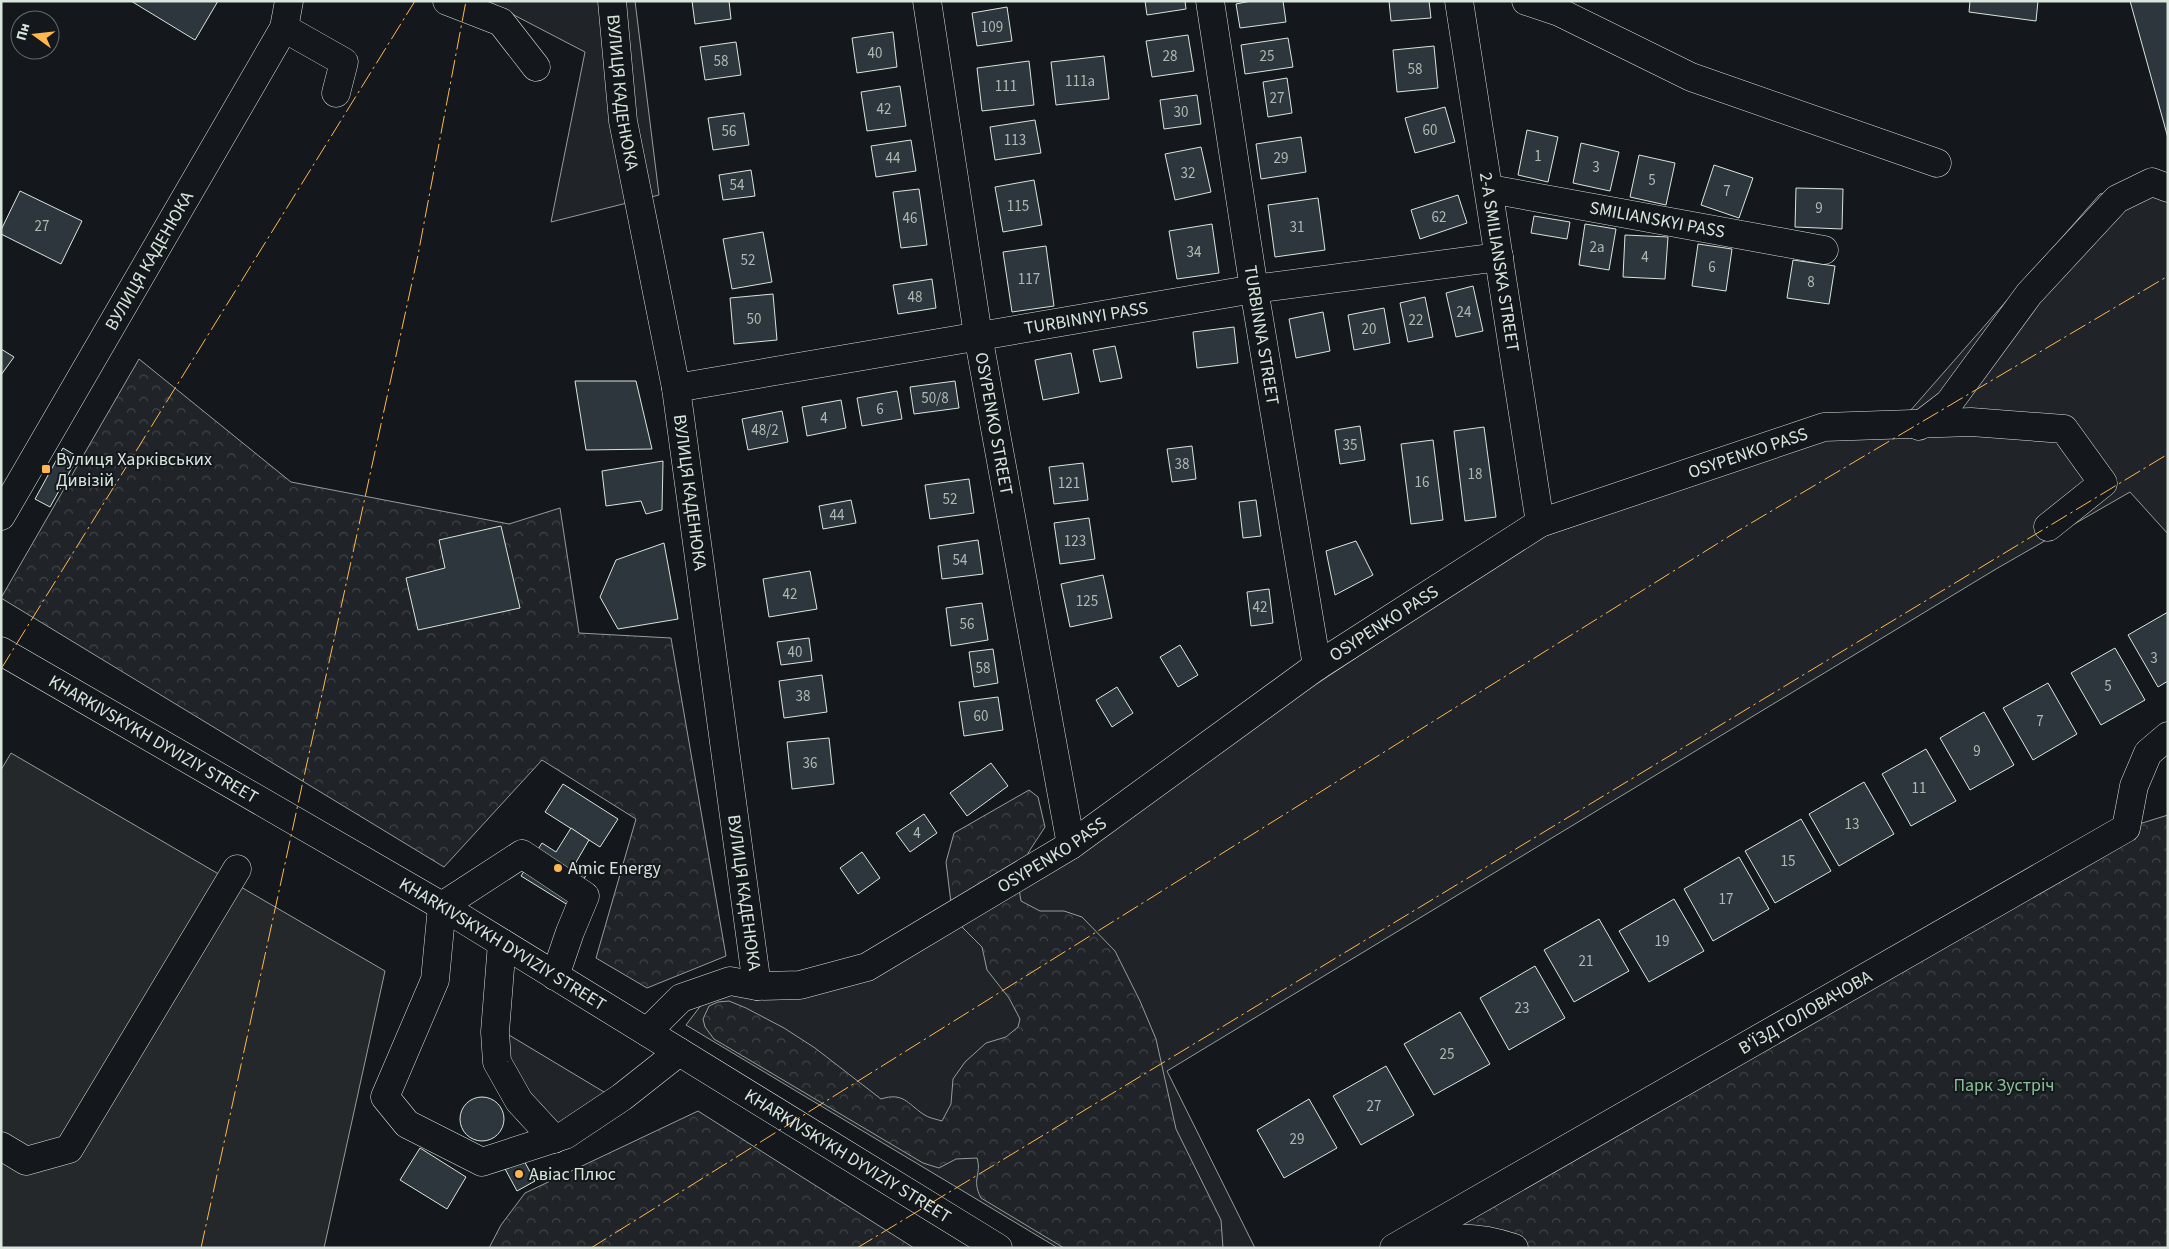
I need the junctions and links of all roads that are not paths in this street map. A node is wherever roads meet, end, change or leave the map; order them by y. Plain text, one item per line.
1 (447, 1) edge
2 (612, 1) edge
3 (927, 1) edge
4 (1210, 1) edge
5 (1459, 1) edge
6 (1526, 1) edge
7 (285, 9) edge
8 (536, 67) dead end
9 (336, 93) dead end
10 (1936, 163) dead end
11 (2168, 188) edge
12 (1490, 189) junction
13 (1824, 250) dead end
14 (1499, 257) junction
15 (1254, 289) junction
16 (978, 335) junction
17 (676, 388) junction
18 (1919, 426) junction
19 (1, 516) edge
20 (1540, 523) junction
21 (2048, 527) dead end
22 (1, 651) edge
23 (1317, 666) junction
24 (2168, 736) edge
25 (1071, 845) junction
26 (237, 869) dead end
27 (442, 906) junction
28 (502, 943) junction
29 (556, 976) junction
30 (757, 986) junction
31 (647, 1032) junction
32 (679, 1052) junction
33 (554, 1139) junction
34 (1, 1146) edge
35 (998, 1248) edge
36 (1394, 1248) edge
37 (1408, 1248) edge
38 (1514, 1248) edge

1 - 8 street
2 - 17 street, ВУЛИЦЯ КАДЕНЮКА
3 - 16 street, OSYPENKO STREET
4 - 15 street, TURBINNA STREET
5 - 12 street, 2-A SMILIANSKA STREET
6 - 10 street
7 - 9 street
7 - 19 street, ВУЛИЦЯ КАДЕНЮКА
11 - 18 street
12 - 13 street, SMILIANSKYI PASS
12 - 14 street, 2-A SMILIANSKA STREET
14 - 15 street, TURBINNYI PASS
14 - 20 street, 2-A SMILIANSKA STREET
15 - 16 street, TURBINNYI PASS
15 - 23 street, TURBINNA STREET
16 - 17 street, TURBINNYI PASS
16 - 25 street, OSYPENKO STREET
17 - 30 street, ВУЛИЦЯ КАДЕНЮКА
18 - 20 street, OSYPENKO PASS
18 - 21 street, OSYPENKO PASS
20 - 23 street, OSYPENKO PASS
22 - 27 street, KHARKIVSKYKH DYVIZIY STREET
23 - 25 street, OSYPENKO PASS
24 - 36 street, В'ЇЗД ГОЛОВАЧОВА
25 - 30 street, OSYPENKO PASS
26 - 34 street
27 - 28 street, KHARKIVSKYKH DYVIZIY STREET
27 - 29 street
27 - 33 street
28 - 29 street, KHARKIVSKYKH DYVIZIY STREET
28 - 33 street
29 - 31 street, KHARKIVSKYKH DYVIZIY STREET
30 - 31 street, OSYPENKO PASS
31 - 32 street, KHARKIVSKYKH DYVIZIY STREET
32 - 33 street
32 - 35 street, KHARKIVSKYKH DYVIZIY STREET
37 - 38 street

